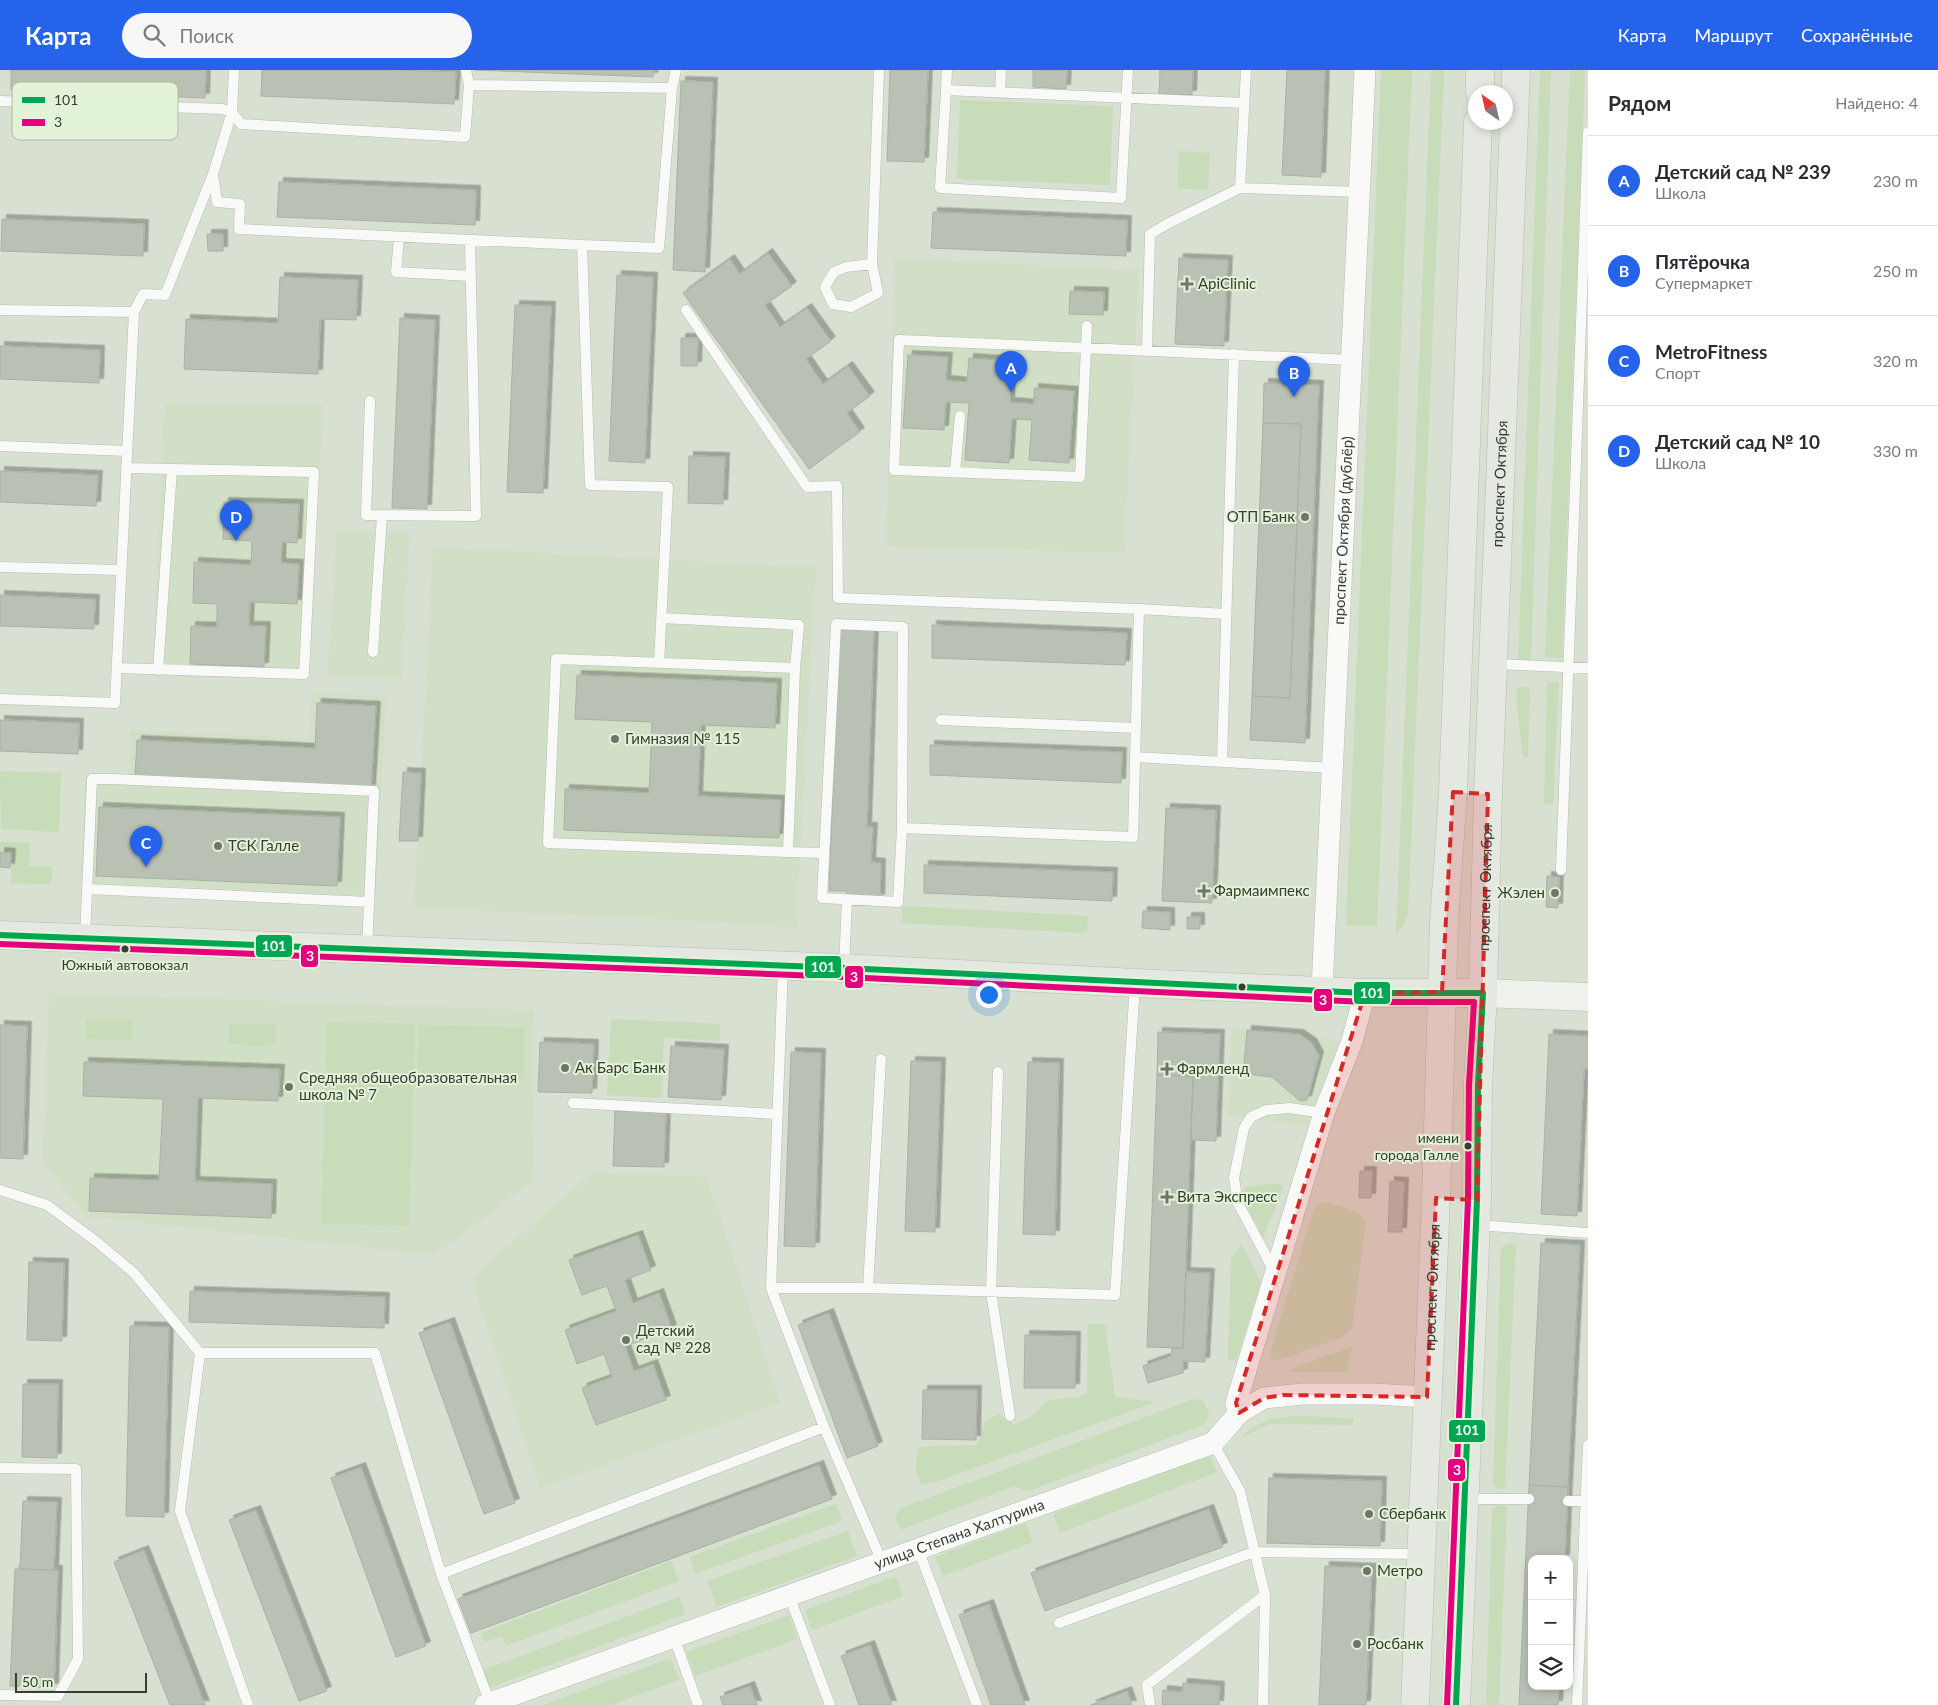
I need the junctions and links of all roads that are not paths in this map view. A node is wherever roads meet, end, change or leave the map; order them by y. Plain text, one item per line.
1 (234, 70) edge
2 (466, 70) edge
3 (676, 70) edge
4 (878, 70) edge
5 (947, 70) edge
6 (1001, 70) edge
7 (1128, 70) edge
8 (1246, 70) edge
9 (1365, 70) edge
10 (1480, 70) edge
11 (1516, 70) edge
12 (468, 85) junction
13 (1480, 85) edge
14 (672, 88) junction
15 (946, 90) junction
16 (1000, 93) junction
17 (1127, 98) junction
18 (1244, 103) junction
19 (178, 107) edge
20 (232, 112) junction
21 (1478, 130) edge
22 (1588, 132) edge
23 (213, 174) junction
24 (1240, 188) junction
25 (1360, 192) junction
26 (1586, 215) edge
27 (399, 237) junction
28 (470, 240) junction
29 (582, 245) junction
30 (872, 264) junction
31 (471, 276) junction
32 (0, 310) edge
33 (686, 310) dead end
34 (134, 312) junction
35 (1087, 326) dead end
36 (1085, 348) junction
37 (1147, 350) junction
38 (1234, 354) junction
39 (1352, 360) junction
40 (370, 401) dead end
41 (960, 416) dead end
42 (0, 446) edge
43 (1577, 447) junction
44 (1588, 447) edge
45 (127, 451) junction
46 (126, 468) junction
47 (172, 469) junction
48 (955, 472) junction
49 (382, 515) junction
50 (0, 567) edge
51 (121, 570) junction
52 (1139, 609) junction
53 (1226, 614) junction
54 (662, 618) junction
55 (372, 652) dead end
56 (659, 663) junction
57 (1493, 664) junction
58 (1569, 667) junction
59 (117, 668) junction
60 (795, 668) junction
61 (1588, 668) edge
62 (158, 670) junction
63 (0, 699) edge
64 (942, 720) dead end
65 (1136, 728) junction
66 (1135, 757) junction
67 (1222, 762) junction
68 (1332, 768) junction
69 (1453, 792) junction
70 (1488, 794) junction
71 (902, 828) junction
72 (788, 852) junction
73 (824, 853) junction
74 (1561, 870) dead end
75 (88, 889) junction
76 (847, 900) junction
77 (369, 902) junction
78 (0, 935) edge
79 (85, 938) junction
80 (367, 949) junction
81 (783, 966) junction
82 (844, 968) junction
83 (1135, 984) junction
84 (1322, 990) junction
85 (1442, 992) junction
86 (1365, 993) junction
87 (1483, 993) junction
88 (1588, 997) edge
89 (881, 1058) dead end
90 (998, 1072) dead end
91 (574, 1103) dead end
92 (1324, 1113) junction
93 (778, 1114) junction
94 (0, 1190) edge
95 (1436, 1198) junction
96 (1476, 1212) junction
97 (1588, 1232) edge
98 (1275, 1274) junction
99 (771, 1288) junction
100 (868, 1288) junction
101 (991, 1292) junction
102 (200, 1353) junction
103 (1427, 1397) junction
104 (1239, 1413) junction
105 (1010, 1416) dead end
106 (824, 1427) junction
107 (1214, 1443) junction
108 (1588, 1444) edge
109 (0, 1468) edge
110 (1464, 1499) junction
111 (1529, 1499) dead end
112 (1568, 1501) dead end
113 (1586, 1501) junction
114 (918, 1549) junction
115 (1254, 1552) junction
116 (1420, 1554) junction
117 (882, 1562) junction
118 (440, 1574) junction
119 (1265, 1594) junction
120 (790, 1596) junction
121 (1059, 1623) dead end
122 (674, 1637) junction
123 (0, 1695) edge
124 (59, 1701) edge
125 (1581, 1701) edge
126 (488, 1704) edge
127 (248, 1705) edge
128 (698, 1705) edge
129 (830, 1705) edge
130 (977, 1705) edge
131 (1150, 1705) edge
132 (1263, 1705) edge
133 (1415, 1705) edge
134 (1456, 1705) edge

1 - 20 lane
2 - 12 lane
3 - 14 lane
4 - 30 lane
5 - 15 lane
6 - 16 lane
7 - 17 lane
8 - 18 lane
9 - 25 street, проспект Октября (дублёр)
10 - 13 main road
11 - 57 main road, проспект Октября
12 - 14 lane
12 - 20 lane
14 - 29 lane
15 - 16 lane
15 - 17 lane
16 - 17 lane
17 - 18 lane
18 - 24 lane
19 - 20 lane
20 - 23 lane
21 - 69 main road, проспект Октября
22 - 26 lane
23 - 27 lane
23 - 34 lane
24 - 25 lane
24 - 37 lane
25 - 39 street, проспект Октября (дублёр)
26 - 43 lane
27 - 28 lane
27 - 31 lane
28 - 29 lane
28 - 31 lane
29 - 54 lane
30 - 30 lane
31 - 49 lane
32 - 34 lane
33 - 52 lane
34 - 45 lane
35 - 36 lane
36 - 37 lane
36 - 48 lane
36 - 48 lane
37 - 38 lane
38 - 39 lane
38 - 53 lane
39 - 68 street, проспект Октября (дублёр)
40 - 49 lane
41 - 48 lane
42 - 45 lane
43 - 44 lane
43 - 58 lane
45 - 46 lane
46 - 47 lane
46 - 51 lane
47 - 62 lane
47 - 62 lane
49 - 55 lane
50 - 51 lane
51 - 59 lane
52 - 53 lane
52 - 65 lane
53 - 67 lane
54 - 56 lane
54 - 60 lane
56 - 60 lane
56 - 72 lane
57 - 58 lane
57 - 70 main road, проспект Октября
58 - 61 lane
58 - 74 lane
59 - 62 lane
59 - 63 lane
60 - 72 lane
64 - 65 lane
65 - 66 lane
66 - 67 lane
66 - 71 lane
67 - 68 lane
68 - 84 street, проспект Октября (дублёр)
69 - 70 main road
69 - 85 main road, проспект Октября
70 - 87 main road, проспект Октября
71 - 73 lane
71 - 76 lane
72 - 73 lane
73 - 76 lane
75 - 77 lane
75 - 77 lane
75 - 79 lane
76 - 82 lane
77 - 80 lane
78 - 79 main road
79 - 80 main road
80 - 81 main road
81 - 82 main road
81 - 93 lane
82 - 83 main road
83 - 84 main road
83 - 101 lane
84 - 86 main road
85 - 86 main road
85 - 87 main road
85 - 95 main road, проспект Октября
86 - 92 street
87 - 88 main road
87 - 96 main road, проспект Октября
89 - 100 lane
90 - 101 lane
91 - 93 lane
92 - 98 street
92 - 98 lane
93 - 99 lane
94 - 102 lane
95 - 96 main road
95 - 103 main road, проспект Октября
96 - 97 lane
96 - 110 main road, проспект Октября
98 - 104 street
99 - 100 lane
99 - 106 lane
100 - 101 lane
101 - 105 lane
102 - 118 lane
102 - 127 lane
103 - 104 street
103 - 116 main road, проспект Октября
104 - 107 street
106 - 117 lane
106 - 118 lane
107 - 114 street, улица Степана Халтурина
107 - 115 lane
108 - 113 lane
109 - 124 lane
110 - 111 lane
110 - 134 main road, проспект Октября
112 - 113 lane
113 - 125 lane
114 - 117 street, улица Степана Халтурина
114 - 130 lane
115 - 116 lane
115 - 119 lane
115 - 121 lane
116 - 133 main road, проспект Октября
117 - 120 street, улица Степана Халтурина
118 - 126 lane
119 - 131 lane
119 - 132 lane
120 - 122 street, улица Степана Халтурина
120 - 129 lane
122 - 126 street, улица Степана Халтурина
122 - 128 lane
123 - 124 lane

